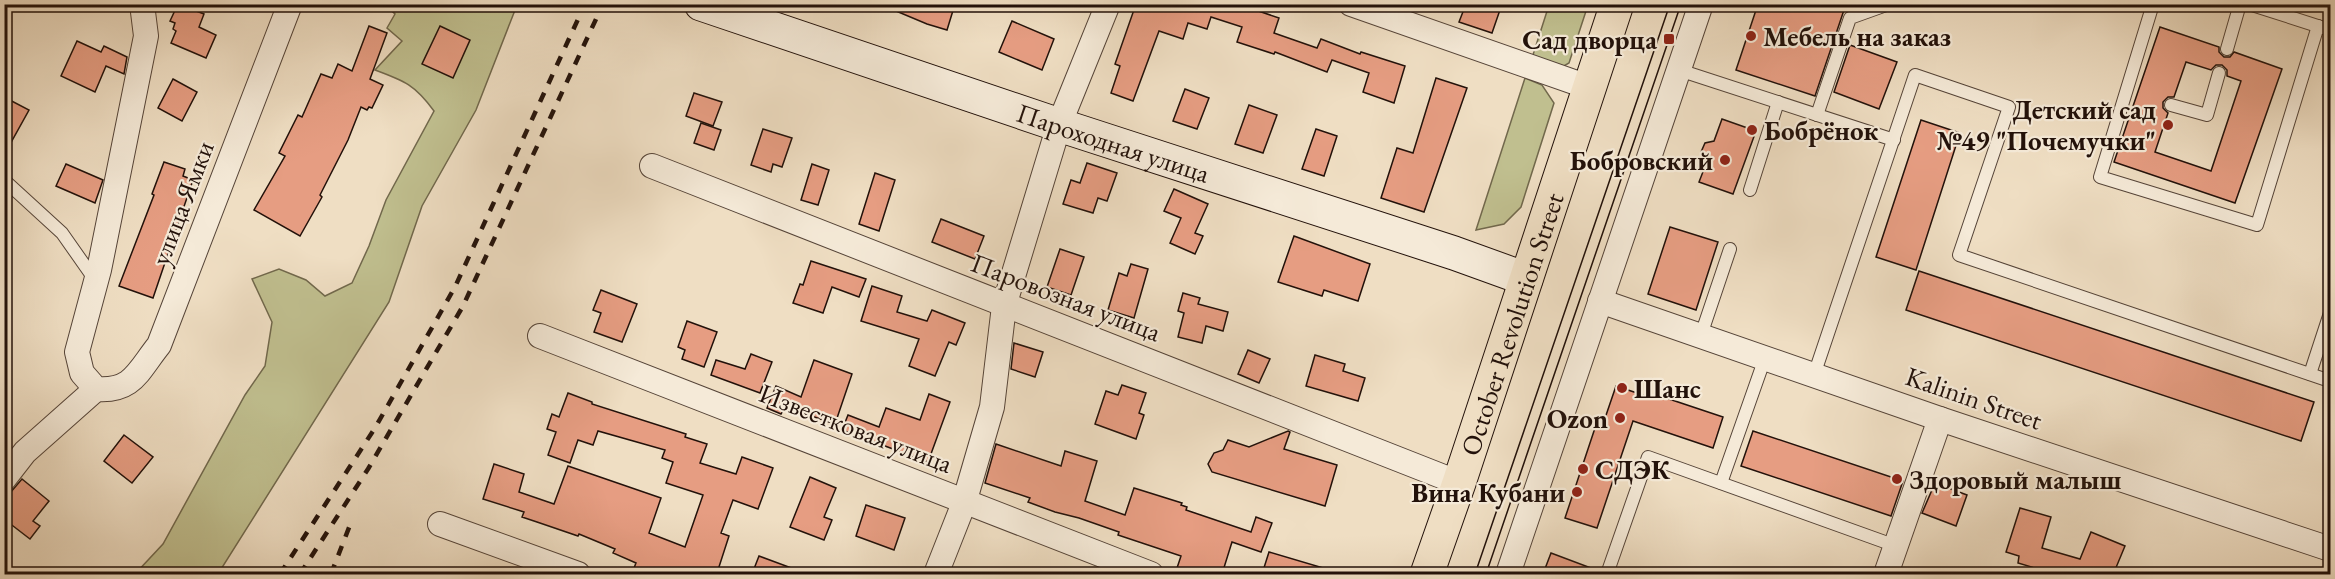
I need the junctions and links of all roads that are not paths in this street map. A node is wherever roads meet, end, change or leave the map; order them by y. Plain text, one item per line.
1 (142, 4) edge
2 (290, 4) edge
3 (701, 4) edge
4 (1108, 4) edge
5 (1351, 4) edge
6 (1617, 4) edge
7 (1701, 4) edge
8 (1889, 4) edge
9 (2153, 4) edge
10 (2240, 4) edge
11 (2249, 4) edge
12 (2318, 26) junction
13 (2331, 30) edge
14 (2227, 50) dead end
15 (1679, 70) junction
16 (2220, 73) dead end
17 (1591, 88) junction
18 (1778, 102) junction
19 (2171, 105) dead end
20 (1817, 115) junction
21 (1059, 125) junction
22 (1894, 140) junction
23 (652, 166) dead end
24 (4, 180) edge
25 (1750, 190) dead end
26 (1730, 249) dead end
27 (1526, 279) junction
28 (96, 281) junction
29 (1600, 301) junction
30 (1004, 306) junction
31 (2331, 313) edge
32 (1701, 335) junction
33 (540, 336) dead end
34 (1765, 358) junction
35 (2310, 374) junction
36 (1814, 375) junction
37 (2331, 381) edge
38 (96, 389) junction
39 (1940, 418) junction
40 (4, 479) edge
41 (1459, 483) junction
42 (1721, 483) junction
43 (964, 503) junction
44 (440, 524) dead end
45 (1896, 546) junction
46 (2331, 549) edge
47 (578, 574) edge
48 (936, 574) edge
49 (1151, 574) edge
50 (1426, 574) edge
51 (1508, 574) edge
52 (1607, 574) edge
53 (1886, 574) edge

1 - 28 street
2 - 38 street, улица Ямки
3 - 21 main road, Пароходная улица
4 - 21 street
5 - 17 street
6 - 17 main road, October Revolution Street
7 - 15 street
8 - 20 lane
9 - 12 lane
10 - 14 lane
11 - 12 lane
12 - 13 lane
15 - 18 lane
15 - 29 street
16 - 19 lane
17 - 27 main road, October Revolution Street
18 - 20 lane
18 - 25 lane
20 - 22 lane
21 - 27 main road, Пароходная улица
21 - 30 street
22 - 35 lane
22 - 36 lane
23 - 30 street, Паровозная улица
24 - 28 lane
26 - 32 lane
27 - 41 main road, October Revolution Street
28 - 38 street
29 - 32 street, Kalinin Street
29 - 51 street
30 - 41 street, Паровозная улица
30 - 43 street
31 - 35 lane
32 - 34 street, Kalinin Street
33 - 43 street, Известковая улица
34 - 36 street, Kalinin Street
34 - 42 lane
35 - 37 lane
36 - 39 street, Kalinin Street
38 - 40 street
39 - 45 street
39 - 46 street, Kalinin Street
41 - 50 main road, October Revolution Street
42 - 45 lane
42 - 52 lane
43 - 48 street
43 - 49 street, Известковая улица
44 - 47 street
45 - 53 street

